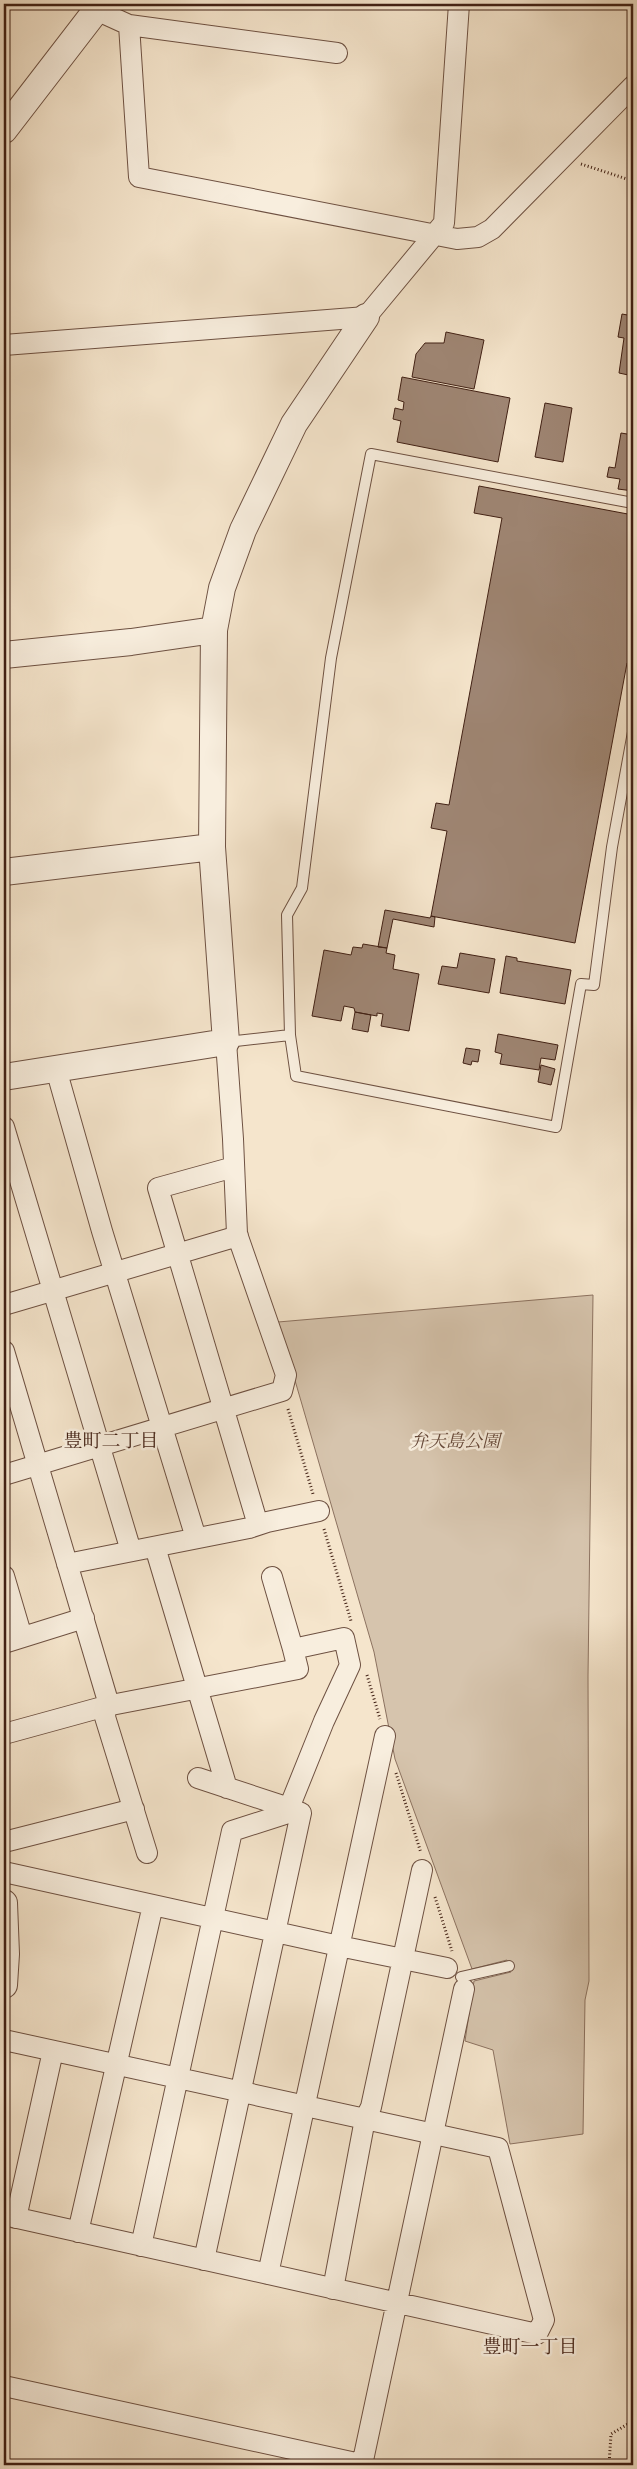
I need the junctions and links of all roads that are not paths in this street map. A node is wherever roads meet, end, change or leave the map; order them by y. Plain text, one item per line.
1 (460, 4) edge
2 (98, 7) edge
3 (129, 25) junction
4 (337, 53) dead end
5 (633, 86) edge
6 (4, 130) edge
7 (433, 236) junction
8 (366, 317) junction
9 (4, 345) edge
10 (633, 503) edge
11 (214, 630) junction
12 (4, 656) edge
13 (633, 732) edge
14 (212, 847) junction
15 (4, 872) edge
16 (290, 1035) junction
17 (226, 1042) junction
18 (56, 1069) junction
19 (4, 1077) edge
20 (4, 1127) edge
21 (234, 1167) junction
22 (238, 1236) junction
23 (178, 1254) junction
24 (114, 1273) junction
25 (53, 1291) junction
26 (4, 1305) edge
27 (4, 1351) edge
28 (224, 1409) junction
29 (162, 1428) junction
30 (100, 1446) junction
31 (38, 1465) junction
32 (4, 1476) edge
33 (318, 1511) road end
34 (258, 1525) junction
35 (196, 1538) junction
36 (155, 1547) junction
37 (131, 1551) junction
38 (67, 1564) junction
39 (4, 1576) edge
40 (272, 1576) dead end
41 (84, 1618) junction
42 (13, 1640) edge
43 (293, 1649) junction
44 (198, 1688) junction
45 (106, 1706) junction
46 (4, 1734) edge
47 (385, 1736) road end
48 (198, 1778) dead end
49 (227, 1788) junction
50 (289, 1808) junction
51 (134, 1810) junction
52 (4, 1842) edge
53 (147, 1853) dead end
54 (422, 1864) road end
55 (4, 1872) edge
56 (4, 1903) edge
57 (152, 1905) junction
58 (213, 1918) junction
59 (275, 1932) junction
60 (339, 1946) junction
61 (404, 1959) junction
62 (509, 1966) dead end
63 (457, 1978) junction
64 (4, 1985) edge
65 (4, 2040) edge
66 (53, 2051) junction
67 (116, 2065) junction
68 (178, 2078) junction
69 (241, 2092) junction
70 (304, 2106) junction
71 (365, 2119) junction
72 (433, 2134) junction
73 (10, 2217) edge
74 (78, 2232) junction
75 (141, 2246) junction
76 (204, 2260) junction
77 (268, 2274) junction
78 (333, 2289) junction
79 (397, 2303) junction
80 (4, 2386) edge
81 (363, 2465) edge

1 - 7 street
2 - 3 street
2 - 6 street
3 - 4 street
3 - 7 street
5 - 7 street
7 - 8 street
8 - 9 street
8 - 11 street
10 - 16 lane
11 - 12 street
11 - 14 street
13 - 16 lane
14 - 15 street
14 - 17 street
16 - 17 lane
17 - 18 street
17 - 21 street
18 - 19 street
18 - 24 street
20 - 25 street
21 - 22 street
21 - 23 street
22 - 23 street
22 - 28 street
23 - 24 street
23 - 28 street
24 - 25 street
24 - 29 street
25 - 26 street
25 - 30 street
27 - 31 street
28 - 29 street
28 - 34 street
29 - 30 street
29 - 35 street
30 - 31 street
30 - 37 street
31 - 32 street
31 - 38 street
33 - 34 street
34 - 35 street
35 - 36 street
36 - 37 street
36 - 44 street
37 - 38 street
38 - 41 street
39 - 42 street
40 - 43 street
41 - 42 street
41 - 45 street
43 - 44 street
43 - 50 street
44 - 45 street
44 - 49 street
45 - 46 street
45 - 51 street
47 - 60 street
48 - 49 street
49 - 50 street
50 - 58 street
50 - 59 street
51 - 52 street
51 - 53 street
54 - 61 street
55 - 57 street
56 - 64 street
57 - 58 street
57 - 67 street
58 - 59 street
58 - 68 street
59 - 60 street
59 - 69 street
60 - 61 street
60 - 70 street
61 - 63 street
61 - 71 street
62 - 63 lane
63 - 72 street
65 - 66 street
66 - 67 street
66 - 73 street
67 - 68 street
67 - 74 street
68 - 69 street
68 - 75 street
69 - 70 street
69 - 76 street
70 - 71 street
70 - 77 street
71 - 72 street
71 - 78 street
72 - 79 street
72 - 79 street
73 - 74 street
74 - 75 street
75 - 76 street
76 - 77 street
77 - 78 street
78 - 79 street
79 - 81 street
80 - 81 street

